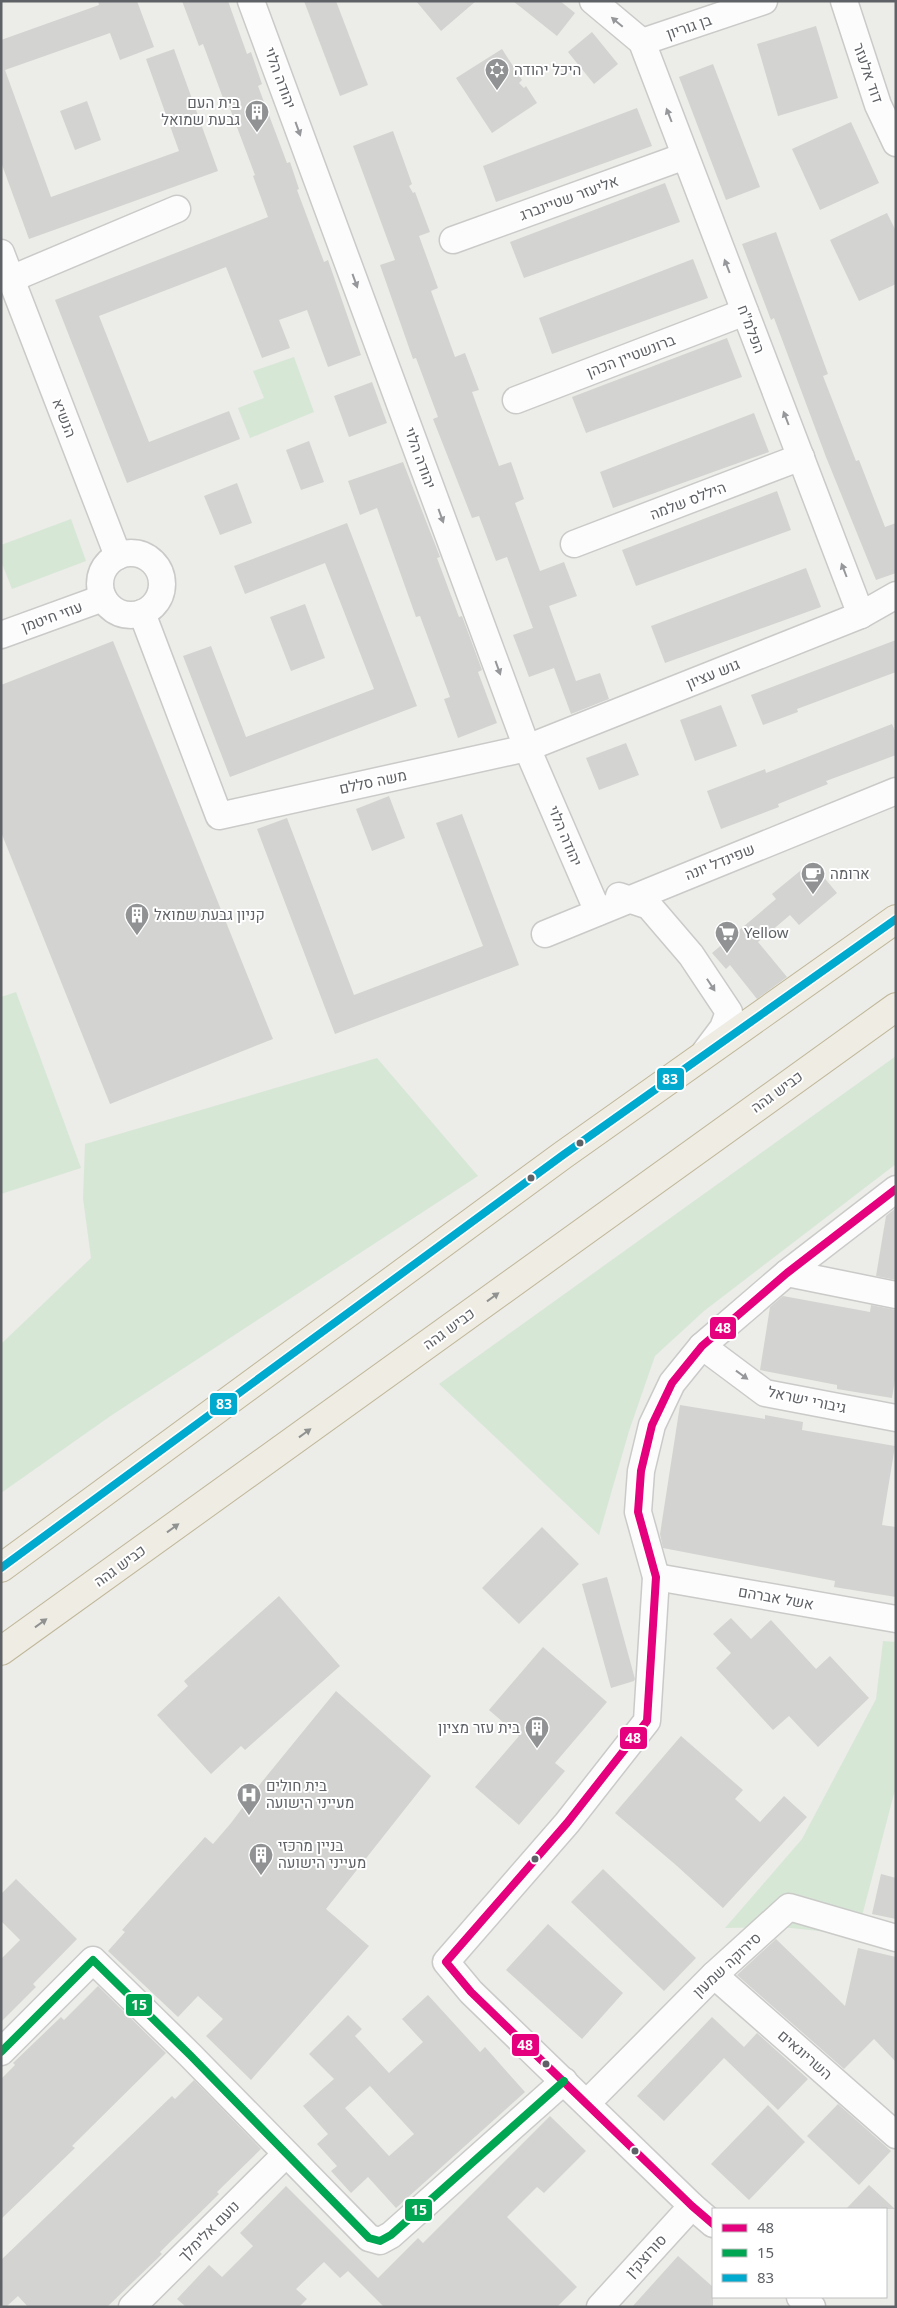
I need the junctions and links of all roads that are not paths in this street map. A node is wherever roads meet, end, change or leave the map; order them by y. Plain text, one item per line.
1 (251, 1) edge
2 (593, 1) edge
3 (764, 1) edge
4 (844, 1) edge
5 (642, 42) junction
6 (896, 143) edge
7 (685, 156) junction
8 (177, 209) dead end
9 (453, 240) dead end
10 (1, 254) edge
11 (11, 279) junction
12 (745, 312) junction
13 (516, 400) dead end
14 (801, 457) junction
15 (574, 544) dead end
16 (118, 556) junction
17 (896, 595) edge
18 (103, 598) junction
19 (142, 613) junction
20 (861, 615) junction
21 (1, 635) edge
22 (527, 748) junction
23 (896, 791) edge
24 (587, 888) junction
25 (629, 899) junction
26 (598, 912) junction
27 (896, 919) edge
28 (545, 934) dead end
29 (896, 1007) edge
30 (702, 1056) junction
31 (896, 1189) edge
32 (787, 1273) junction
33 (896, 1295) edge
34 (702, 1346) junction
35 (896, 1418) edge
36 (1, 1568) edge
37 (656, 1577) junction
38 (896, 1619) edge
39 (1, 1652) edge
40 (896, 1938) edge
41 (714, 1975) junction
42 (1, 2052) edge
43 (564, 2081) junction
44 (587, 2103) junction
45 (896, 2135) edge
46 (286, 2154) junction
47 (692, 2206) junction
48 (712, 2223) edge
49 (801, 2298) edge
50 (132, 2307) edge
51 (600, 2307) edge
52 (812, 2307) edge

1 -> 22 street, יהודה הלוי
5 -> 2 street
3 - 5 street, בן גוריון
4 - 6 street, דוד אלעזר
7 -> 5 street, הפלמ"ח
7 - 9 street, אליעזר שטיינברג
12 -> 7 street, הפלמ"ח
8 - 11 street
10 - 11 street, הנשיא
11 - 16 street, הנשיא
12 - 13 street, ברונשטיין הכהן
14 -> 12 street, הפלמ"ח
14 - 15 street, היללס שלמה
20 -> 14 street, הפלמ"ח
16 - 18 street
16 - 19 street
17 - 20 street, גוש עציון
18 - 19 street
18 - 21 street, עוזי חיטמן
19 - 22 street, משה סללם
20 - 22 street, גוש עציון
22 - 24 street, יהודה הלוי
23 - 25 street, שפינדל יונה
24 - 25 street
24 - 26 street, יהודה הלוי
25 - 26 street, שפינדל יונה
25 -> 30 street
26 - 28 street, שפינדל יונה
27 - 30 highway
39 -> 29 highway, כביש גהה
30 - 36 highway
31 - 32 street
32 - 33 street
32 - 34 street
34 -> 35 street, גיבורי ישראל
34 - 37 street
37 - 38 street, אשל אברהם
37 - 43 street
40 - 41 street, סירוקה שמעון
41 - 44 street, סירוקה שמעון
41 - 45 street, השריונאים
42 - 46 street
43 - 44 street
43 - 46 street
44 - 47 street
46 - 50 street, נועם אלימלך
47 - 48 street
47 - 51 street, סורוצקין
49 - 52 street

